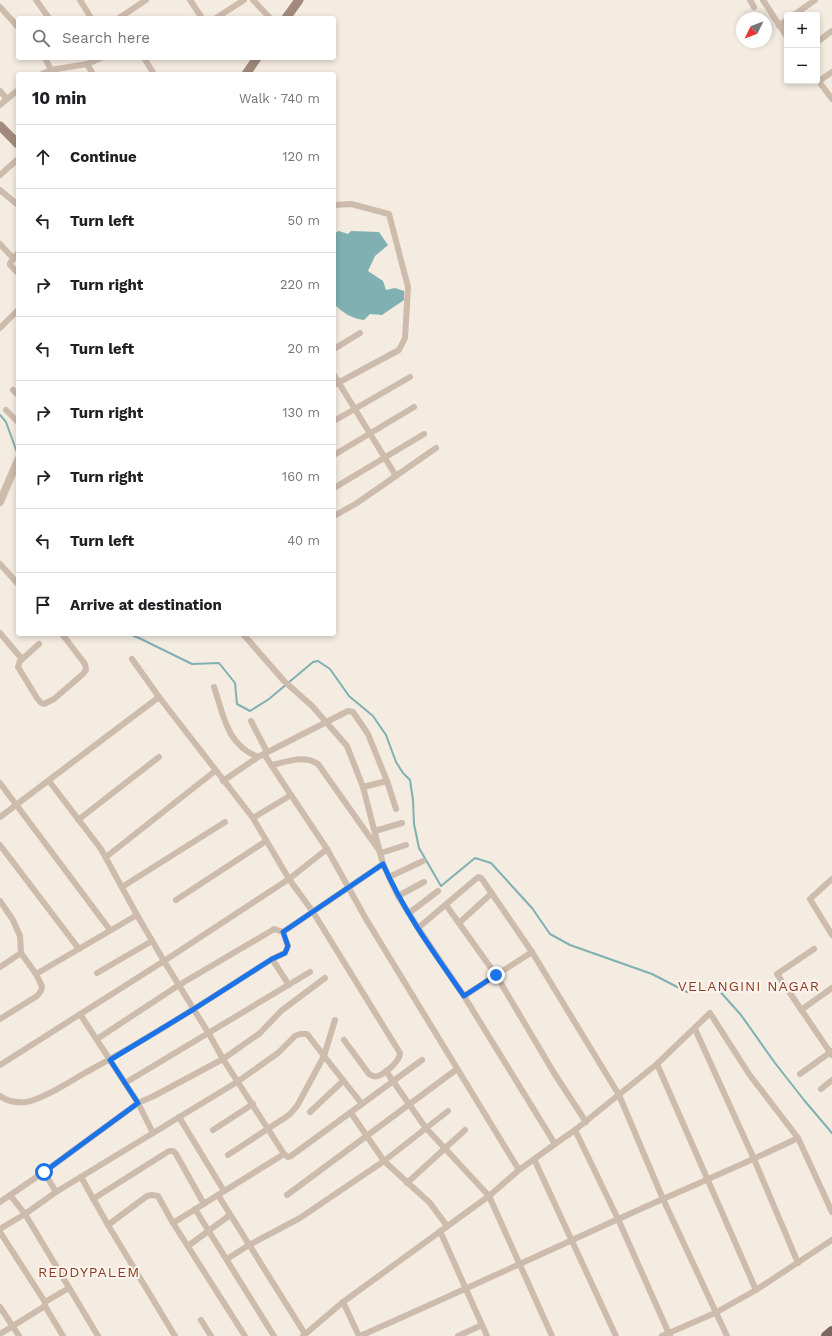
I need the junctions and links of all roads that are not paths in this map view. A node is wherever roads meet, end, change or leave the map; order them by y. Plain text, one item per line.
1 (36, 0) edge
2 (80, 0) edge
3 (146, 0) edge
4 (190, 0) edge
5 (244, 0) edge
6 (253, 0) edge
7 (299, 0) edge
8 (750, 0) edge
9 (763, 0) edge
10 (815, 0) edge
11 (0, 7) edge
12 (754, 7) dead end
13 (798, 12) edge
14 (48, 16) edge
15 (90, 16) edge
16 (123, 16) edge
17 (201, 16) edge
18 (219, 16) edge
19 (268, 16) edge
20 (287, 16) edge
21 (784, 22) edge
22 (16, 25) edge
23 (779, 26) junction
24 (832, 31) edge
25 (784, 33) edge
26 (820, 40) edge
27 (46, 60) edge
28 (97, 60) edge
29 (146, 60) edge
30 (256, 60) edge
31 (77, 61) edge
32 (87, 64) junction
33 (52, 72) edge
34 (92, 72) edge
35 (153, 72) edge
36 (247, 72) edge
37 (832, 72) edge
38 (820, 79) edge
39 (820, 83) edge
40 (0, 91) edge
41 (16, 92) edge
42 (7, 99) junction
43 (832, 99) edge
44 (0, 105) edge
45 (0, 126) edge
46 (16, 142) edge
47 (16, 161) edge
48 (0, 175) edge
49 (0, 190) edge
50 (16, 203) edge
51 (336, 205) edge
52 (0, 244) edge
53 (16, 255) edge
54 (16, 270) edge
55 (16, 312) edge
56 (0, 328) edge
57 (360, 333) dead end
58 (336, 348) edge
59 (410, 377) dead end
60 (337, 384) edge
61 (414, 407) dead end
62 (355, 409) junction
63 (6, 410) dead end
64 (16, 420) edge
65 (336, 420) edge
66 (370, 434) junction
67 (424, 434) dead end
68 (436, 448) dead end
69 (336, 454) edge
70 (384, 457) junction
71 (16, 463) edge
72 (396, 476) junction
73 (336, 487) edge
74 (0, 502) edge
75 (336, 515) edge
76 (0, 564) edge
77 (16, 582) edge
78 (0, 633) edge
79 (63, 636) edge
80 (245, 636) edge
81 (39, 644) dead end
82 (22, 658) junction
83 (132, 659) dead end
84 (214, 687) dead end
85 (159, 698) junction
86 (251, 721) dead end
87 (327, 722) junction
88 (263, 754) junction
89 (159, 757) dead end
90 (271, 765) junction
91 (215, 771) junction
92 (49, 781) junction
93 (223, 781) junction
94 (387, 781) junction
95 (0, 784) edge
96 (363, 787) junction
97 (291, 795) junction
98 (16, 805) junction
99 (396, 809) dead end
100 (0, 817) edge
101 (253, 818) junction
102 (78, 820) junction
103 (225, 822) dead end
104 (402, 823) dead end
105 (375, 831) junction
106 (266, 841) junction
107 (0, 845) edge
108 (406, 845) dead end
109 (327, 849) junction
110 (380, 853) junction
111 (106, 857) junction
112 (423, 861) dead end
113 (383, 864) junction
114 (389, 877) junction
115 (289, 879) junction
116 (832, 880) edge
117 (424, 882) dead end
118 (122, 887) junction
119 (349, 888) junction
120 (438, 891) dead end
121 (492, 893) junction
122 (398, 896) junction
123 (176, 900) dead end
124 (0, 901) edge
125 (446, 905) junction
126 (313, 912) junction
127 (408, 913) junction
128 (137, 914) junction
129 (459, 923) junction
130 (418, 928) junction
131 (110, 930) junction
132 (283, 932) junction
133 (832, 934) edge
134 (152, 941) junction
135 (79, 949) junction
136 (814, 949) dead end
137 (532, 952) junction
138 (21, 953) junction
139 (272, 959) junction
140 (164, 961) junction
141 (0, 967) edge
142 (310, 972) dead end
143 (97, 973) dead end
144 (36, 974) junction
145 (496, 975) junction
146 (325, 978) dead end
147 (179, 985) junction
148 (289, 985) junction
149 (832, 988) edge
150 (464, 996) junction
151 (194, 1009) junction
152 (801, 1010) junction
153 (80, 1014) junction
154 (0, 1019) edge
155 (335, 1020) dead end
156 (695, 1029) junction
157 (210, 1034) junction
158 (97, 1039) junction
159 (344, 1040) dead end
160 (831, 1053) edge
161 (324, 1056) junction
162 (223, 1059) junction
163 (110, 1060) junction
164 (422, 1060) dead end
165 (657, 1064) junction
166 (0, 1065) edge
167 (457, 1069) junction
168 (386, 1071) junction
169 (800, 1074) dead end
170 (832, 1080) edge
171 (343, 1081) junction
172 (238, 1082) junction
173 (392, 1082) junction
174 (125, 1083) junction
175 (820, 1089) dead end
176 (0, 1096) edge
177 (619, 1096) junction
178 (138, 1103) junction
179 (253, 1104) junction
180 (362, 1104) junction
181 (409, 1105) junction
182 (448, 1111) dead end
183 (310, 1112) dead end
184 (351, 1112) junction
185 (179, 1117) junction
186 (586, 1122) junction
187 (426, 1127) junction
188 (268, 1128) junction
189 (213, 1130) dead end
190 (465, 1130) dead end
191 (575, 1130) junction
192 (153, 1133) junction
193 (368, 1135) junction
194 (798, 1138) junction
195 (555, 1144) junction
196 (445, 1148) junction
197 (284, 1154) junction
198 (228, 1155) dead end
199 (534, 1159) junction
200 (754, 1159) junction
201 (384, 1160) junction
202 (519, 1170) junction
203 (44, 1172) junction
204 (81, 1177) junction
205 (707, 1180) junction
206 (408, 1183) junction
207 (224, 1191) junction
208 (56, 1192) junction
209 (10, 1195) junction
210 (218, 1195) junction
211 (287, 1195) dead end
212 (489, 1196) junction
213 (93, 1199) junction
214 (663, 1199) junction
215 (0, 1202) edge
216 (204, 1204) junction
217 (195, 1209) junction
218 (832, 1212) edge
219 (25, 1214) junction
220 (230, 1215) junction
221 (618, 1219) junction
222 (173, 1223) junction
223 (108, 1225) junction
224 (448, 1226) junction
225 (0, 1231) edge
226 (209, 1231) junction
227 (440, 1231) junction
228 (572, 1240) junction
229 (832, 1240) edge
230 (249, 1244) junction
231 (188, 1246) junction
232 (227, 1259) junction
233 (798, 1263) junction
234 (519, 1264) junction
235 (69, 1288) junction
236 (466, 1289) junction
237 (756, 1290) junction
238 (343, 1302) junction
239 (44, 1304) junction
240 (0, 1307) edge
241 (715, 1313) junction
242 (201, 1320) dead end
243 (482, 1325) junction
244 (12, 1326) junction
245 (832, 1331) edge
246 (0, 1334) edge
247 (670, 1334) edge
248 (304, 1335) edge
249 (18, 1336) edge
250 (63, 1336) edge
251 (98, 1336) edge
252 (175, 1336) edge
253 (212, 1336) edge
254 (245, 1336) edge
255 (274, 1336) edge
256 (360, 1336) edge
257 (458, 1336) edge
258 (487, 1336) edge
259 (552, 1336) edge
260 (616, 1336) edge
261 (662, 1336) edge
262 (727, 1336) edge
263 (826, 1336) edge

1 - 14 street
2 - 15 street
3 - 16 street
4 - 17 street
5 - 18 street
6 - 19 street
7 - 20 main road
8 - 12 street
9 - 23 street
10 - 13 street
11 - 22 street
21 - 23 street
23 - 25 street
24 - 26 street
27 - 33 street
28 - 32 street
29 - 35 street
30 - 36 main road
31 - 32 street
31 - 33 street
32 - 34 street
37 - 38 street
39 - 43 street
40 - 42 street
41 - 42 street
42 - 44 street
45 - 46 main road
47 - 48 street
49 - 50 street
51 - 60 street
52 - 53 street
53 - 54 street
55 - 56 street
57 - 58 street
59 - 62 street
60 - 62 street
61 - 66 street
62 - 65 street
62 - 66 street
63 - 64 street
66 - 69 street
66 - 70 street
67 - 70 street
68 - 72 street
70 - 72 street
70 - 73 street
71 - 74 street
72 - 75 street
76 - 77 street
78 - 82 street
79 - 82 street
80 - 87 street
81 - 82 street
83 - 85 street
84 - 88 street
85 - 91 street
85 - 92 street
86 - 88 street
87 - 88 street
87 - 94 street
87 - 96 street
88 - 90 street
88 - 93 street
89 - 102 street
90 - 97 street
90 - 110 street
91 - 93 street
91 - 111 street
92 - 98 street
92 - 102 street
93 - 101 street
94 - 96 street
94 - 99 street
95 - 98 street
96 - 105 street
97 - 101 street
97 - 109 street
98 - 100 street
98 - 131 street
101 - 106 street
102 - 111 street
103 - 118 street
104 - 105 street
105 - 110 street
106 - 115 street
106 - 123 street
107 - 135 street
108 - 110 street
109 - 115 street
109 - 119 street
110 - 113 street
111 - 118 street
112 - 114 street
113 - 114 street
113 - 119 street
114 - 122 street
115 - 126 street
115 - 140 street
116 - 133 street
117 - 122 street
118 - 128 street
119 - 126 street
119 - 167 street
120 - 127 street
121 - 125 street
121 - 129 street
121 - 137 street
122 - 127 street
124 - 138 street
125 - 129 street
125 - 130 street
126 - 132 street
126 - 168 street
127 - 130 street
128 - 131 street
128 - 134 street
129 - 145 street
130 - 150 street
131 - 135 street
132 - 139 street
132 - 147 street
134 - 140 street
134 - 143 street
135 - 144 street
136 - 152 street
137 - 145 street
137 - 177 street
138 - 141 street
138 - 144 street
139 - 148 street
139 - 151 street
140 - 147 street
140 - 153 street
142 - 148 street
144 - 154 street
145 - 150 street
145 - 186 street
146 - 162 street
147 - 151 street
147 - 158 street
148 - 157 street
149 - 152 street
150 - 195 street
151 - 157 street
151 - 163 street
152 - 160 street
153 - 158 street
153 - 166 street
155 - 161 street
156 - 165 street
156 - 194 street
156 - 200 street
157 - 162 street
157 - 174 street
158 - 163 street
159 - 168 street
160 - 169 street
161 - 171 street
161 - 172 street
161 - 188 street
162 - 172 street
162 - 178 street
163 - 174 street
163 - 176 street
164 - 173 street
165 - 177 street
165 - 205 street
167 - 181 street
167 - 202 street
168 - 173 street
170 - 175 street
171 - 180 street
171 - 183 street
172 - 179 street
172 - 185 street
173 - 180 street
173 - 181 street
174 - 178 street
177 - 186 street
177 - 214 street
178 - 192 street
178 - 203 street
179 - 188 street
179 - 189 street
180 - 184 street
181 - 187 street
181 - 193 street
182 - 187 street
184 - 193 street
184 - 197 street
185 - 192 street
185 - 207 street
186 - 191 street
187 - 196 street
187 - 201 street
188 - 197 street
188 - 198 street
190 - 196 street
191 - 195 street
191 - 221 street
192 - 204 street
193 - 201 street
193 - 211 street
194 - 200 street
194 - 218 street
195 - 199 street
196 - 206 street
196 - 212 street
197 - 207 street
199 - 202 street
199 - 228 street
200 - 205 street
200 - 233 street
201 - 206 street
201 - 230 street
202 - 212 street
203 - 208 street
203 - 209 street
204 - 208 street
204 - 213 street
205 - 214 street
205 - 237 street
206 - 224 street
207 - 210 street
208 - 219 street
209 - 215 street
209 - 219 street
210 - 216 street
210 - 220 street
212 - 224 street
212 - 234 street
213 - 216 street
213 - 223 street
214 - 221 street
214 - 241 street
216 - 217 street
217 - 222 street
217 - 226 street
219 - 225 street
219 - 235 street
220 - 226 street
220 - 230 street
221 - 228 street
221 - 247 street
222 - 223 street
222 - 231 street
223 - 252 street
224 - 227 street
225 - 239 street
226 - 231 street
226 - 232 street
227 - 236 street
227 - 238 street
228 - 234 street
228 - 260 street
229 - 233 street
230 - 232 street
230 - 248 street
231 - 254 street
232 - 255 street
233 - 237 street
234 - 236 street
234 - 259 street
235 - 239 street
235 - 251 street
236 - 243 street
236 - 256 street
237 - 241 street
238 - 248 street
238 - 256 street
239 - 244 street
239 - 250 street
240 - 244 street
241 - 247 street
241 - 262 street
242 - 253 street
243 - 257 street
243 - 258 street
244 - 246 street
244 - 249 street
245 - 263 main road
247 - 261 street

